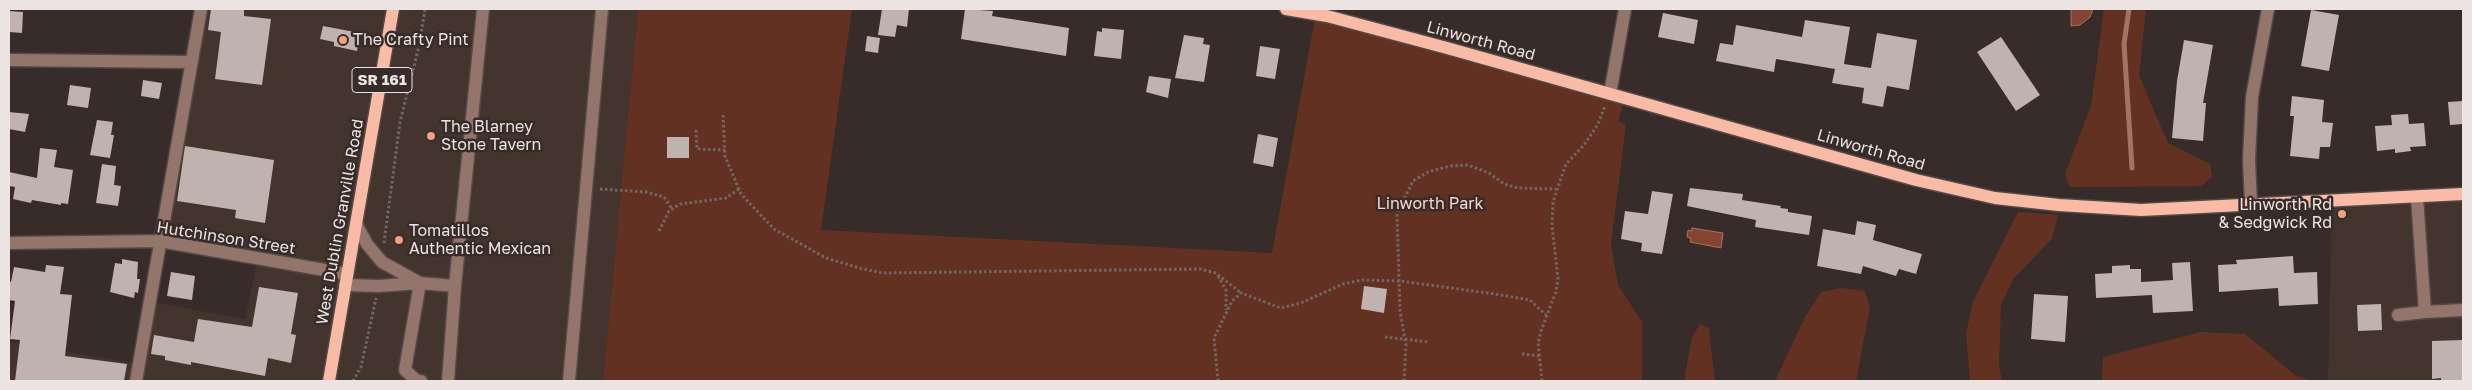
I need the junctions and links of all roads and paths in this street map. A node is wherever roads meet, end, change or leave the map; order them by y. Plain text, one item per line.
1 (201, 9) edge
2 (394, 9) edge
3 (425, 9) edge
4 (483, 9) edge
5 (602, 9) edge
6 (1286, 9) edge
7 (1625, 9) edge
8 (2268, 9) edge
9 (1316, 11) edge
10 (9, 60) edge
11 (192, 62) junction
12 (1610, 94) junction
13 (723, 115) dead end
14 (696, 130) dead end
15 (725, 150) junction
16 (586, 188) junction
17 (739, 189) junction
18 (1556, 189) junction
19 (2463, 194) edge
20 (2417, 198) junction
21 (2251, 205) junction
22 (672, 209) junction
23 (356, 224) junction
24 (659, 231) dead end
25 (160, 241) junction
26 (9, 243) edge
27 (382, 262) junction
28 (1216, 273) junction
29 (346, 279) junction
30 (1400, 282) junction
31 (420, 283) junction
32 (378, 286) junction
33 (455, 286) junction
34 (1242, 293) junction
35 (1226, 310) junction
36 (2463, 310) edge
37 (2425, 312) junction
38 (2398, 315) dead end
39 (1546, 316) junction
40 (1385, 338) dead end
41 (1405, 339) junction
42 (1429, 342) dead end
43 (1522, 354) dead end
44 (1540, 356) junction
45 (136, 381) edge
46 (328, 381) edge
47 (353, 381) edge
48 (421, 381) edge
49 (448, 381) edge
50 (569, 381) edge
51 (1218, 381) edge
52 (1404, 381) edge
53 (1542, 381) edge

1 - 11 street
2 - 23 main road, West Dublin Granville Road / SR 161
3 - 27 path
4 - 33 street
5 - 16 street
6 - 9 main road, Linworth Road
7 - 12 street
8 - 21 street
9 - 12 main road, Linworth Road
10 - 11 street
11 - 25 street
12 - 18 path
12 - 21 main road, Linworth Road
13 - 15 path
14 - 15 path
15 - 17 path
16 - 22 path
16 - 50 street
17 - 22 path
17 - 28 path
18 - 30 path
18 - 39 path
19 - 20 main road, Linworth Road
20 - 21 main road, Linworth Road
20 - 37 street
22 - 24 path
23 - 27 street
23 - 29 main road, West Dublin Granville Road / SR 161
25 - 26 street, Hutchinson Street
25 - 29 street, Hutchinson Street
25 - 45 street
27 - 31 street
28 - 34 path
28 - 35 path
29 - 32 street, Hutchinson Street
29 - 46 main road, West Dublin Granville Road / SR 161
30 - 34 path
30 - 39 path
30 - 41 path
31 - 32 street, Hutchinson Street
31 - 33 street, Hutchinson Street
31 - 48 street
32 - 47 path
33 - 49 street
34 - 35 path
35 - 51 path
36 - 37 street
37 - 38 street
39 - 44 path
40 - 41 path
41 - 42 path
41 - 52 path
43 - 44 path
44 - 53 path

